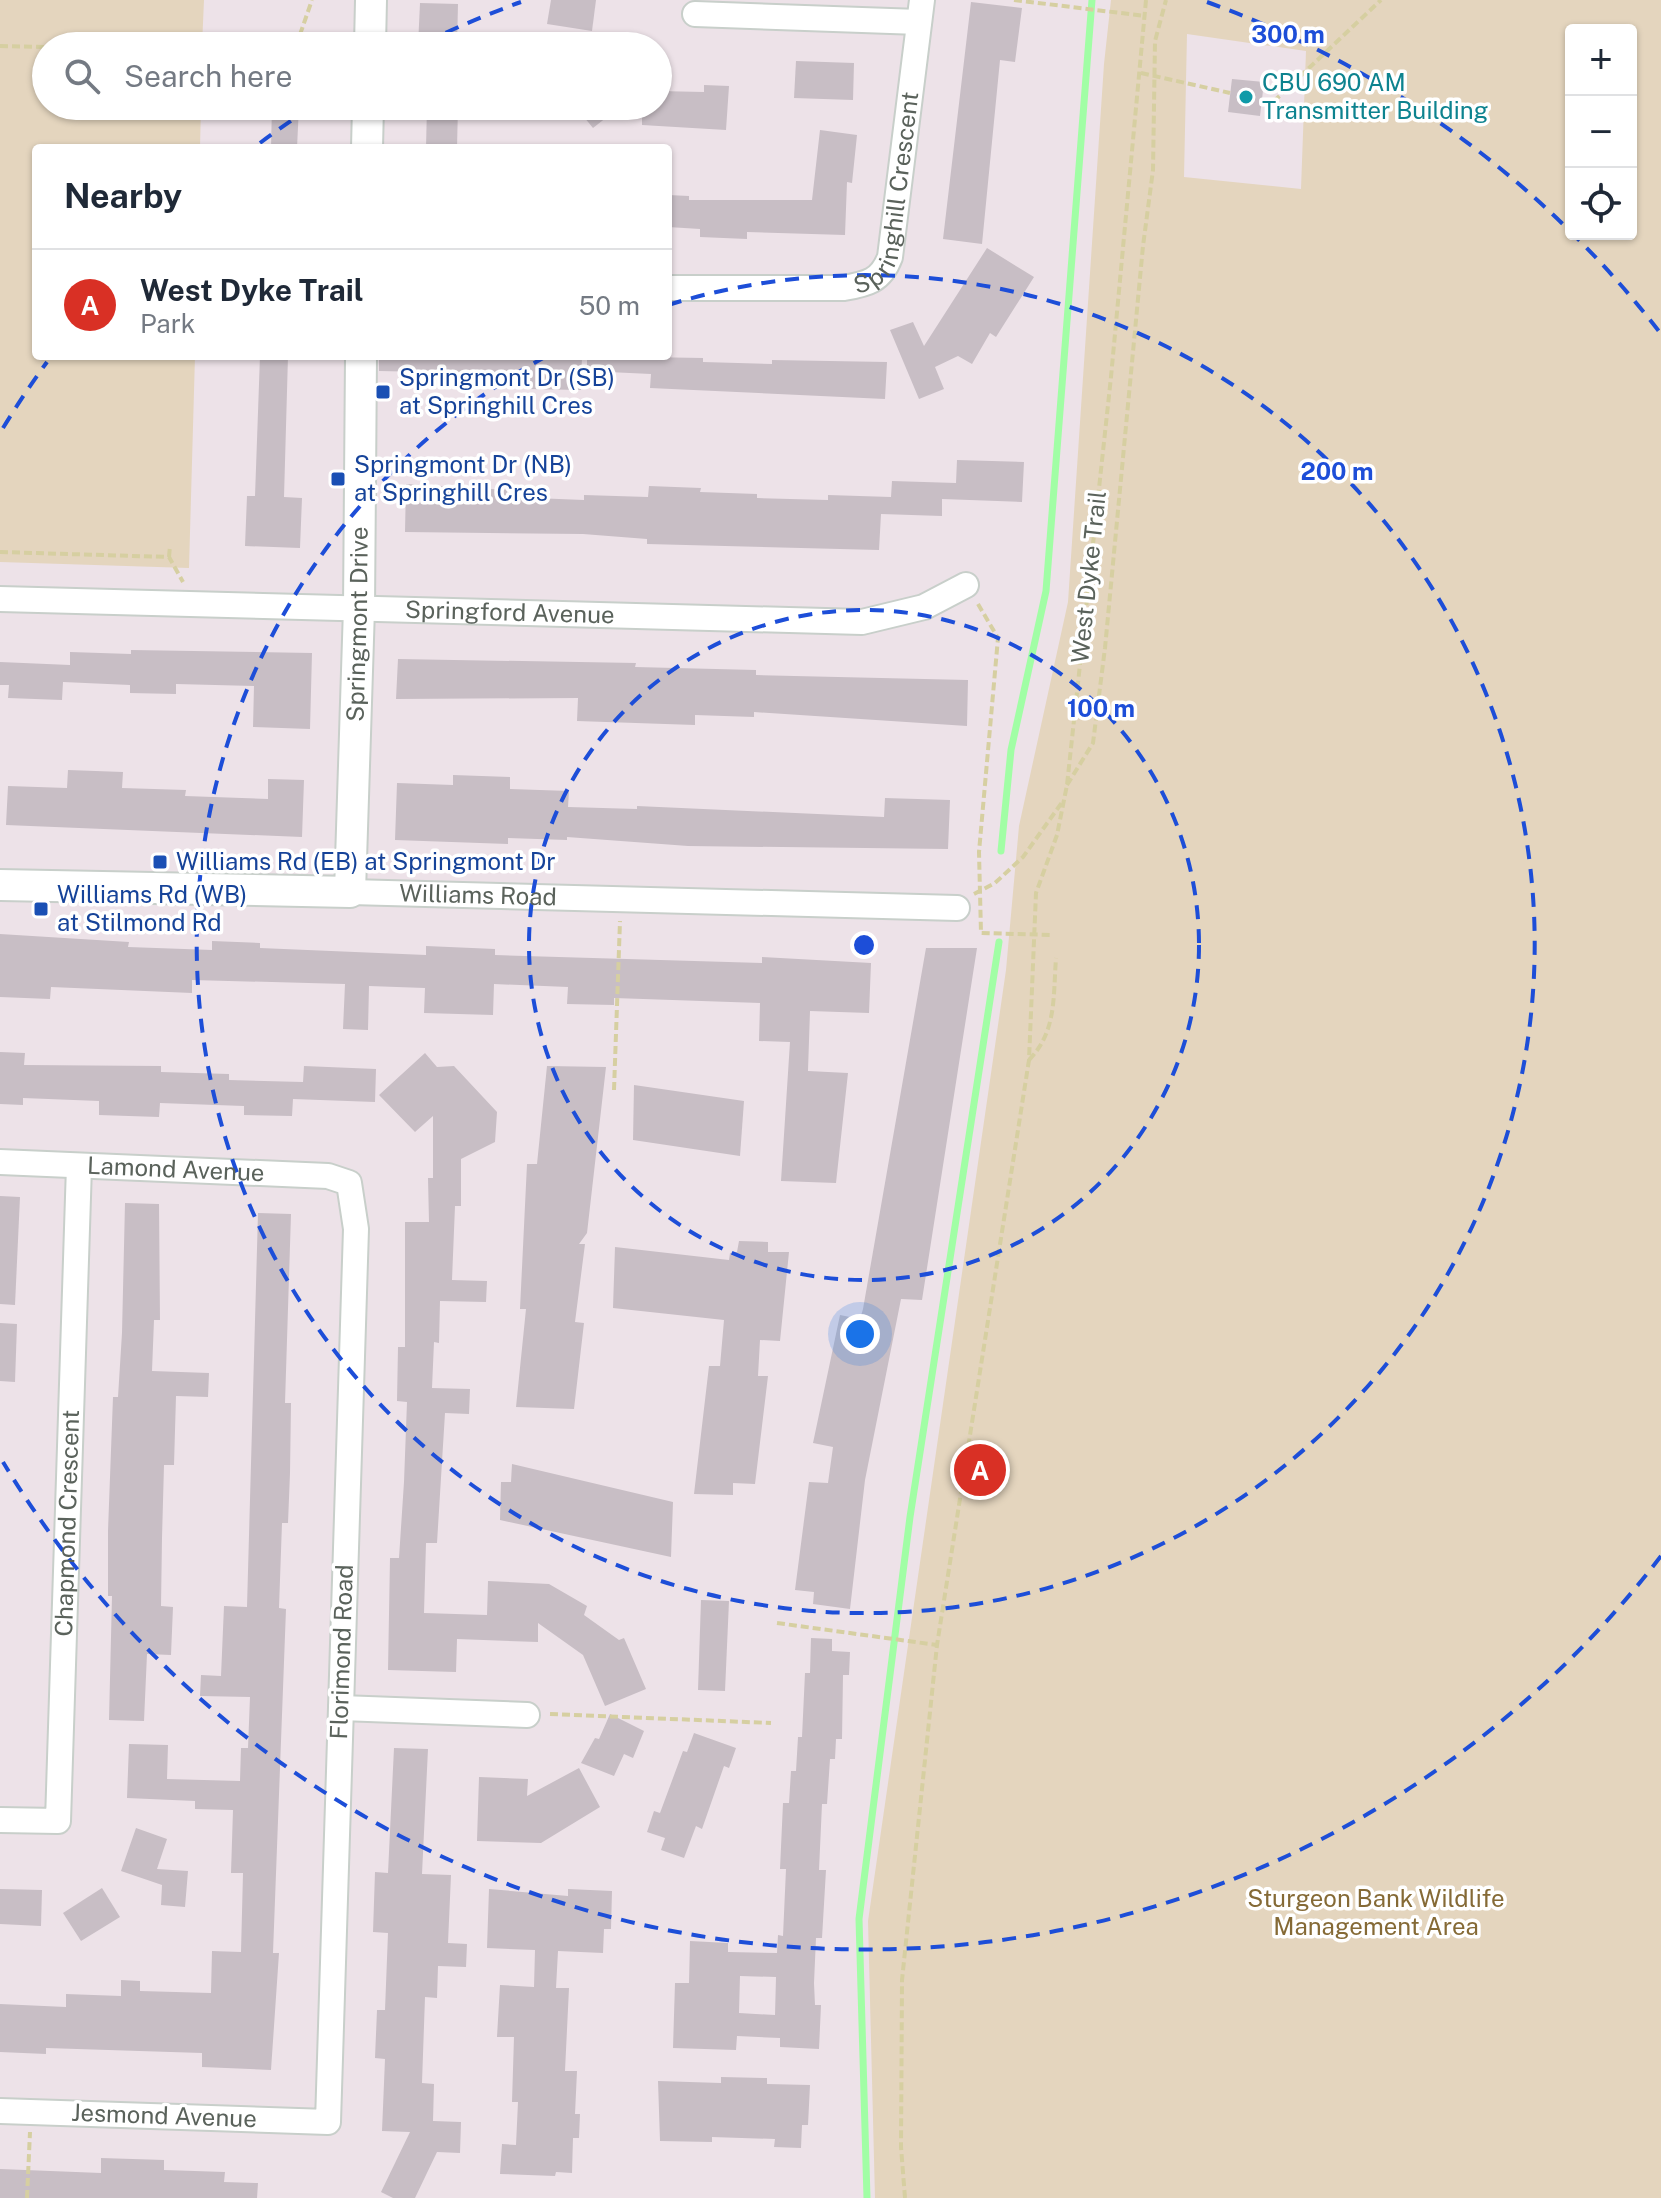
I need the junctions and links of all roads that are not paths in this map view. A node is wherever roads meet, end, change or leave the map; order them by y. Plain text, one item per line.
1 (371, 0) edge
2 (920, 11) edge
3 (695, 14) dead end
4 (370, 32) edge
5 (368, 120) edge
6 (367, 144) edge
7 (672, 288) edge
8 (361, 360) edge
9 (966, 585) road end
10 (0, 599) edge
11 (359, 608) junction
12 (0, 885) edge
13 (350, 892) junction
14 (957, 908) dead end
15 (0, 1162) edge
16 (79, 1166) junction
17 (349, 1183) joint
18 (341, 1708) junction
19 (527, 1715) road end
20 (0, 1820) edge
21 (0, 2111) edge
22 (328, 2122) joint

1 - 4 street
2 - 3 street
2 - 7 street, Springhill Crescent
5 - 6 street
8 - 11 street, Springmont Drive
9 - 11 street, Springford Avenue
10 - 11 street, Springford Avenue
11 - 13 street, Springmont Drive
12 - 13 street, Williams Road
13 - 14 street, Williams Road
15 - 16 street, Lamond Avenue
16 - 17 street, Lamond Avenue
16 - 20 street, Chapmond Crescent
17 - 18 street, Florimond Road
18 - 19 street
18 - 22 street, Florimond Road
21 - 22 street, Jesmond Avenue

